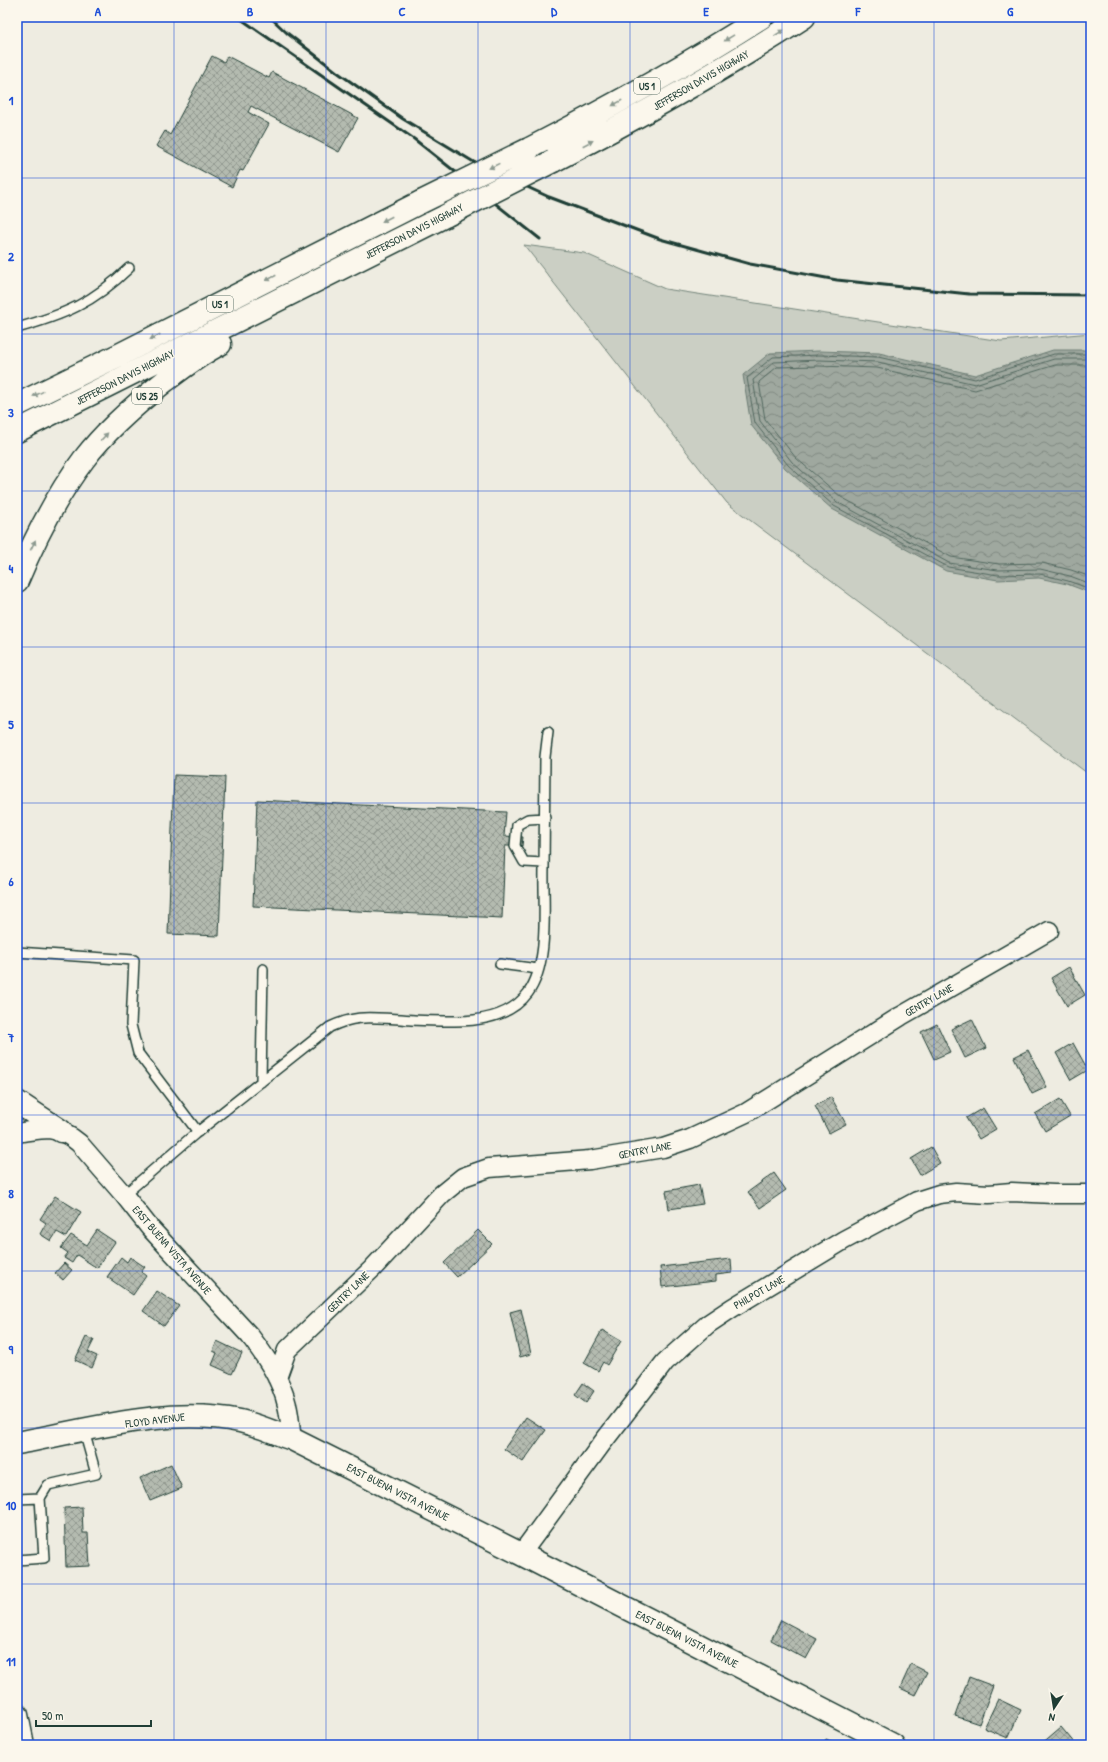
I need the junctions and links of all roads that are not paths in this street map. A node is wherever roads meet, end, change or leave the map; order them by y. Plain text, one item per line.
1 (762, 17) edge
2 (804, 17) edge
3 (129, 268) dead end
4 (338, 270) junction
5 (17, 328) edge
6 (17, 405) edge
7 (17, 431) edge
8 (17, 581) edge
9 (548, 732) dead end
10 (544, 818) junction
11 (544, 863) junction
12 (1049, 931) dead end
13 (17, 952) edge
14 (500, 964) dead end
15 (263, 969) dead end
16 (538, 969) junction
17 (261, 1082) junction
18 (17, 1102) edge
19 (61, 1131) junction
20 (198, 1132) junction
21 (17, 1133) edge
22 (1090, 1194) edge
23 (124, 1195) junction
24 (277, 1378) junction
25 (84, 1430) junction
26 (292, 1439) junction
27 (17, 1444) edge
28 (40, 1498) junction
29 (17, 1499) edge
30 (521, 1554) junction
31 (17, 1560) edge
32 (17, 1714) edge
33 (23, 1745) edge
34 (893, 1745) edge

1 -> 6 main road, JEFFERSON DAVIS HIGHWAY / US 1, bridge
4 -> 2 main road, JEFFERSON DAVIS HIGHWAY / US 1, bridge
3 - 5 lane
4 - 7 main road, JEFFERSON DAVIS HIGHWAY / US 1
8 -> 4 main road, US 25
9 - 10 lane
10 - 11 lane
10 - 11 lane
11 - 16 lane
12 - 24 street, GENTRY LANE
13 - 20 lane
14 - 16 lane
15 - 17 lane
16 - 17 lane
17 - 20 lane
18 - 19 main road
19 - 21 street, EAST BUENA VISTA AVENUE
19 - 23 street, EAST BUENA VISTA AVENUE
20 - 23 lane
22 - 30 street, PHILPOT LANE
23 - 24 street, EAST BUENA VISTA AVENUE
24 - 26 street, EAST BUENA VISTA AVENUE
25 - 26 main road, FLOYD AVENUE
25 - 27 main road, FLOYD AVENUE
25 - 28 lane
26 - 30 main road, EAST BUENA VISTA AVENUE
28 - 29 lane
28 - 31 lane
30 - 34 main road, EAST BUENA VISTA AVENUE
32 - 33 main road

